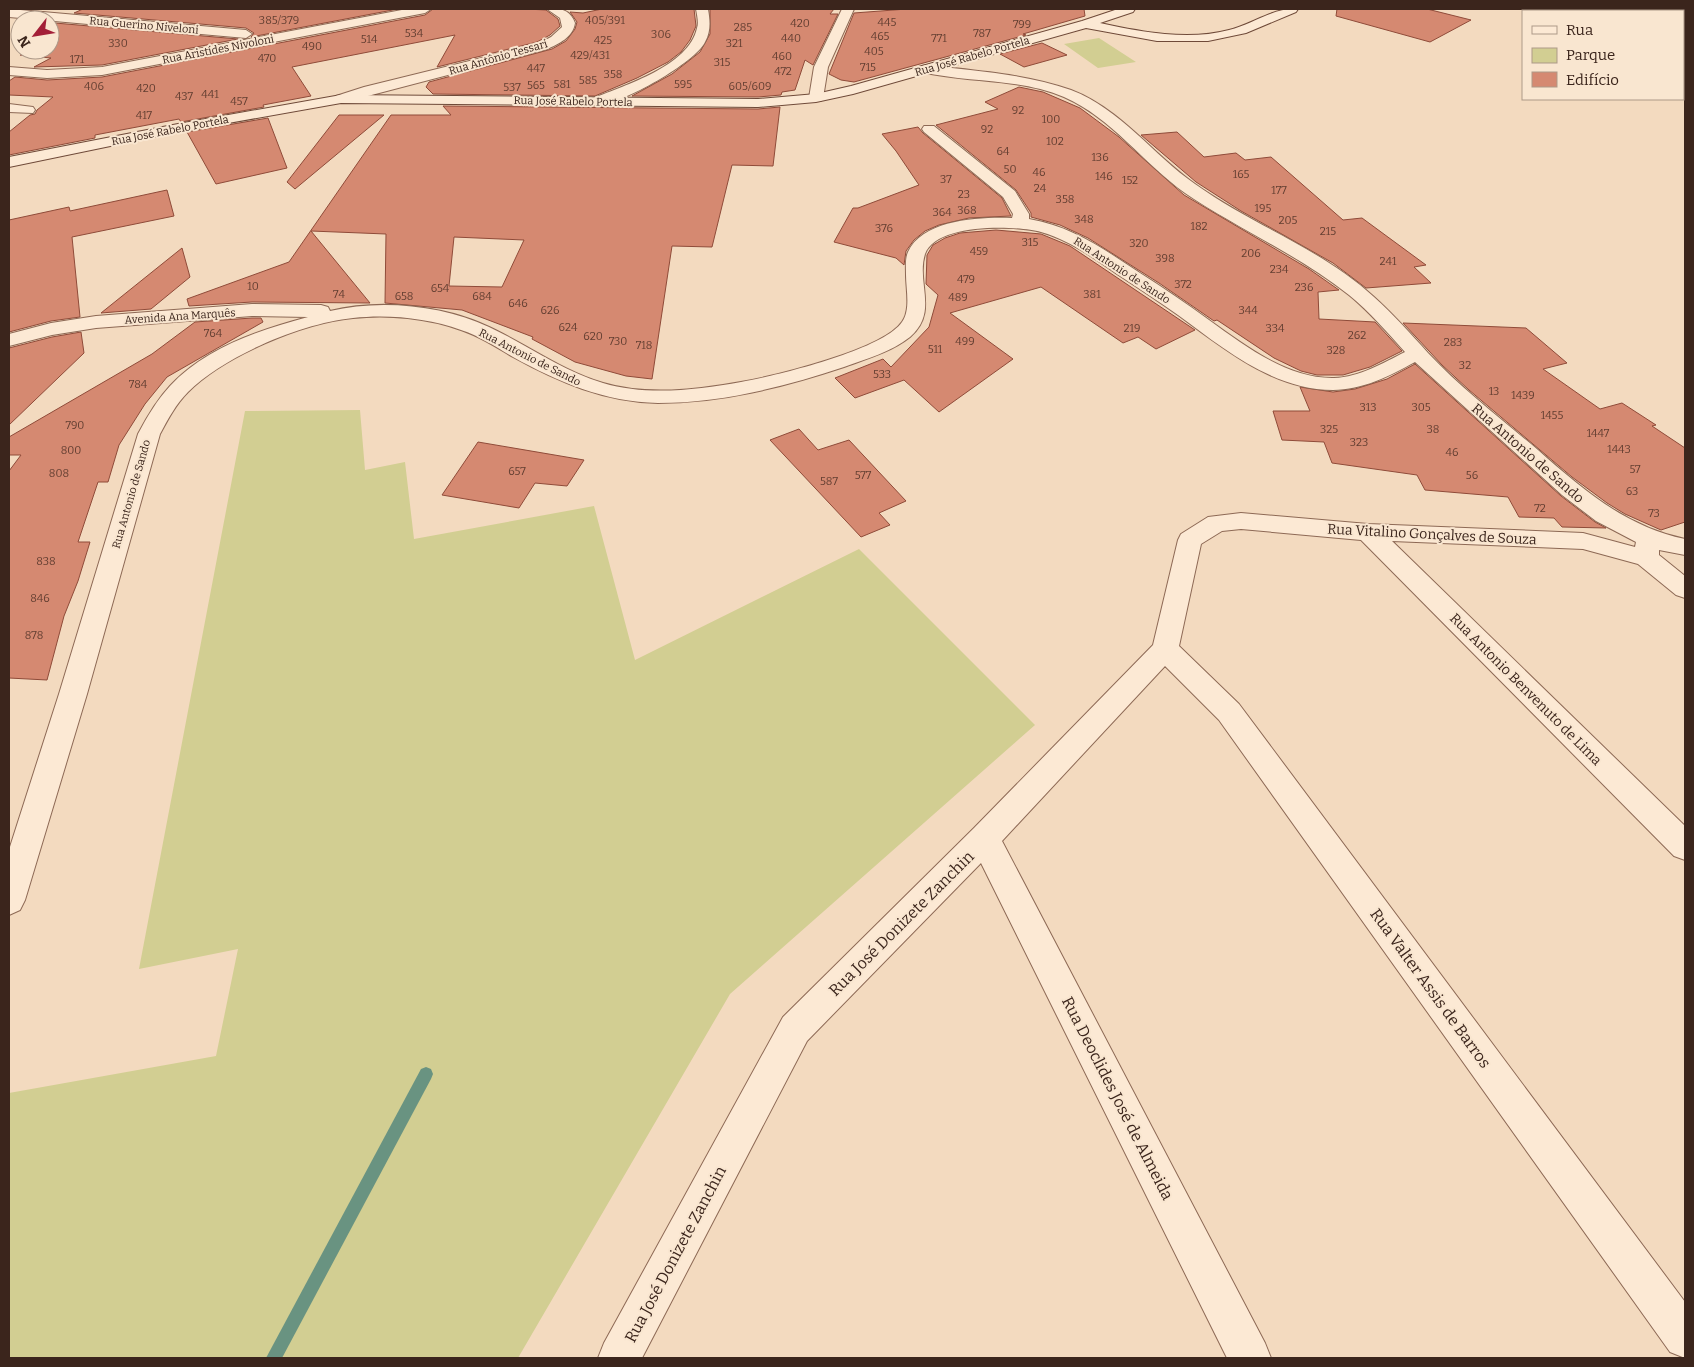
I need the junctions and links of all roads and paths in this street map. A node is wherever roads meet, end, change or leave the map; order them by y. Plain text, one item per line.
1 (425, 9) edge
2 (553, 9) edge
3 (702, 9) edge
4 (848, 9) edge
5 (1129, 9) edge
6 (1279, 9) edge
7 (1292, 9) edge
8 (9, 13) edge
9 (1101, 20) junction
10 (1086, 24) junction
11 (279, 36) junction
12 (927, 69) junction
13 (9, 71) edge
14 (415, 79) junction
15 (816, 98) junction
16 (342, 99) junction
17 (406, 99) junction
18 (599, 101) junction
19 (9, 108) edge
20 (28, 110) dead end
21 (929, 129) dead end
22 (9, 162) edge
23 (1020, 223) junction
24 (352, 312) junction
25 (9, 340) edge
26 (1418, 353) junction
27 (1368, 532) junction
28 (1685, 546) edge
29 (1647, 549) junction
30 (1685, 589) edge
31 (1165, 649) junction
32 (985, 838) junction
33 (1685, 846) edge
34 (9, 900) edge
35 (1685, 1337) edge
36 (619, 1358) edge
37 (1250, 1358) edge

1 - 11 street, Rua Aristídes Nivoloni
2 - 14 street, Rua Antônio Tessari
3 - 18 street
4 - 15 street
5 - 9 street, Rua José Rabelo Portela
6 - 9 street
7 - 10 street
8 - 11 street, Rua Guerino Niveloni
9 - 10 street, Rua José Rabelo Portela
10 - 12 street, Rua José Rabelo Portela
11 - 13 street, Rua Aristídes Nivoloni
12 - 15 street, Rua José Rabelo Portela
12 - 26 street, Rua Antonio de Sando
14 - 16 street
14 - 17 street
15 - 18 street, Rua José Rabelo Portela
16 - 17 street, Rua José Rabelo Portela
16 - 22 street, Rua José Rabelo Portela
17 - 18 street, Rua José Rabelo Portela
19 - 20 street
21 - 23 street
23 - 24 street, Rua Antonio de Sando
23 - 26 street, Rua Antonio de Sando
24 - 25 street, Avenida Ana Marquês
24 - 34 street, Rua Antonio de Sando
26 - 29 street, Rua Antonio de Sando
27 - 29 street, Rua Vitalino Gonçalves de Souza
27 - 31 street, Rua Vitalino Gonçalves de Souza
27 - 33 street, Rua Antonio Benvenuto de Lima
28 - 29 street
29 - 30 street
31 - 32 street, Rua José Donizete Zanchin
31 - 35 street, Rua Valter Assis de Barros
32 - 36 street, Rua José Donizete Zanchin
32 - 37 street, Rua Deoclides José de Almeida

